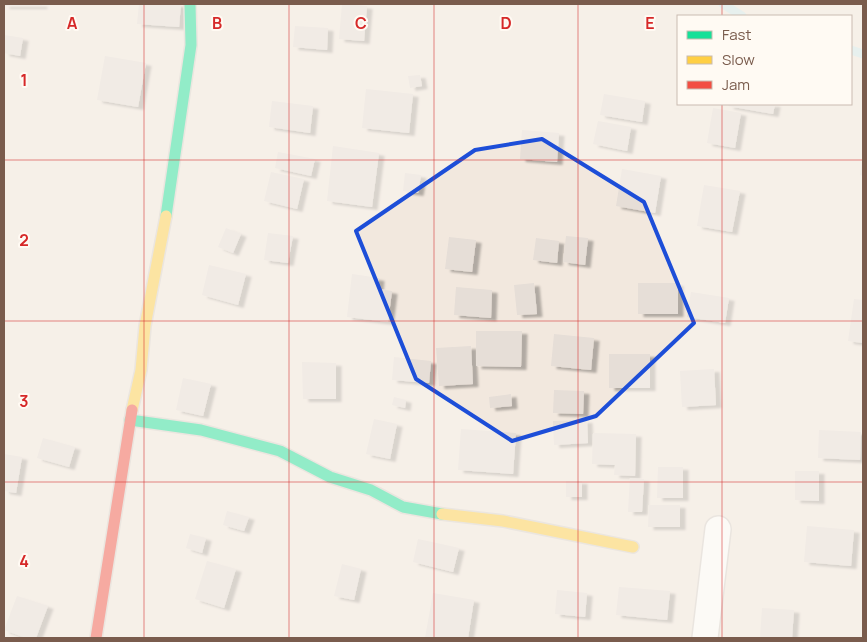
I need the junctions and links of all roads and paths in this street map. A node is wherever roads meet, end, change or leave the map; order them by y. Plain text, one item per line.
1 (190, 4) edge
2 (130, 420) junction
3 (718, 528) dead end
4 (633, 547) dead end
5 (96, 638) edge
6 (705, 638) edge

1 - 2 street
2 - 4 street
2 - 5 street
3 - 6 street

